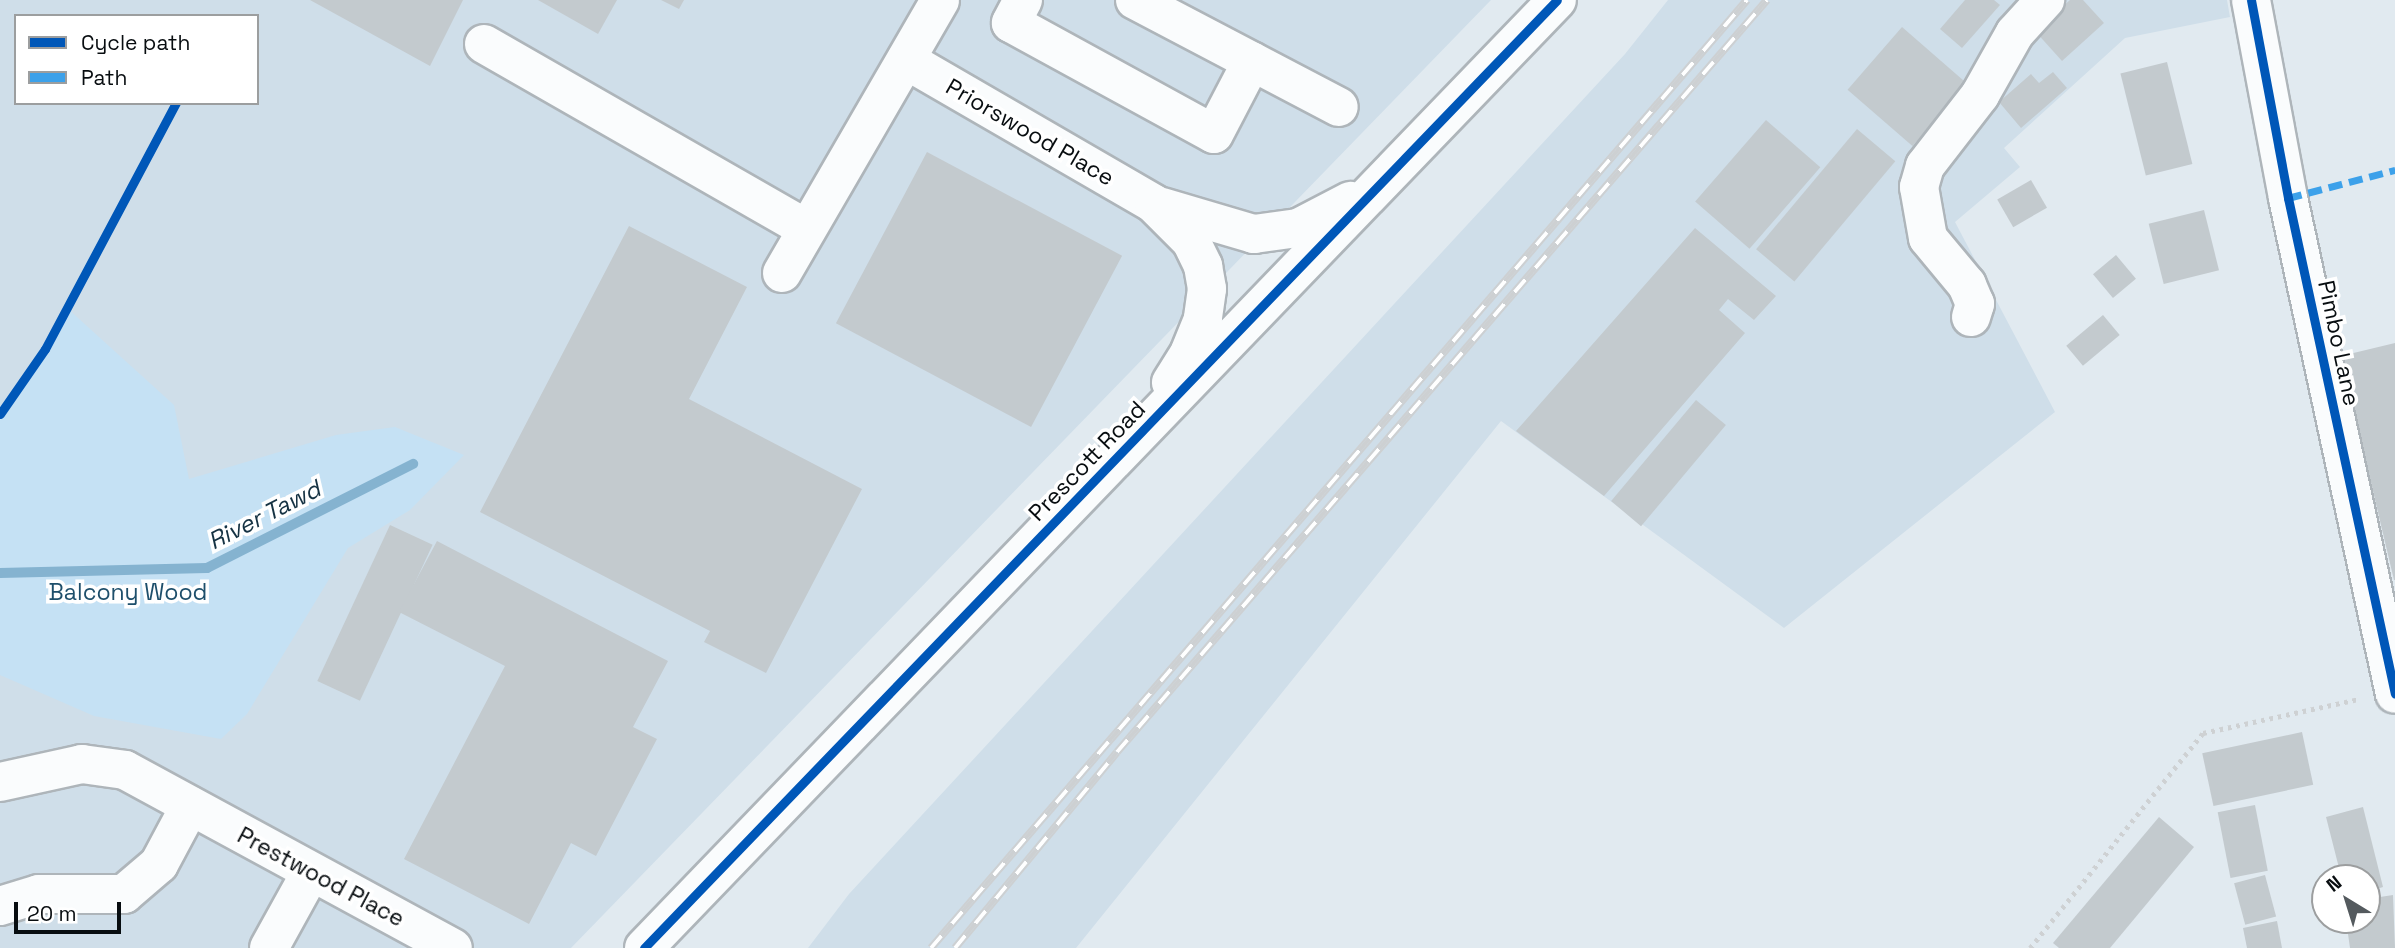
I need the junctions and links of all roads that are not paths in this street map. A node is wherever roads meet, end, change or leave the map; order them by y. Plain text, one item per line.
1 (940, 0) edge
2 (1023, 0) edge
3 (1135, 0) edge
4 (1557, 0) edge
5 (2045, 0) edge
6 (2251, 0) edge
7 (484, 44) dead end
8 (906, 60) junction
9 (1252, 61) junction
10 (1339, 107) dead end
11 (1384, 179) junction
12 (1153, 204) junction
13 (807, 229) junction
14 (782, 273) dead end
15 (1971, 317) dead end
16 (1120, 456) junction
17 (2395, 693) edge
18 (0, 782) edge
19 (190, 806) junction
20 (311, 872) junction
21 (0, 906) edge
22 (269, 948) edge
23 (453, 948) edge
24 (644, 948) edge

1 - 8 street
2 - 9 street
3 - 9 street
4 - 11 street, Prescott Road
5 - 15 street
6 - 17 street, Pimbo Lane
7 - 13 street
8 - 12 street, Priorswood Place
8 - 13 street
9 - 10 street
11 - 12 street, Priorswood Place
11 - 16 street, Prescott Road
12 - 16 street, Priorswood Place
13 - 14 street
16 - 24 street, Prescott Road
18 - 19 street, Prestwood Place
19 - 20 street, Prestwood Place
19 - 21 street
20 - 22 street
20 - 23 street, Prestwood Place

